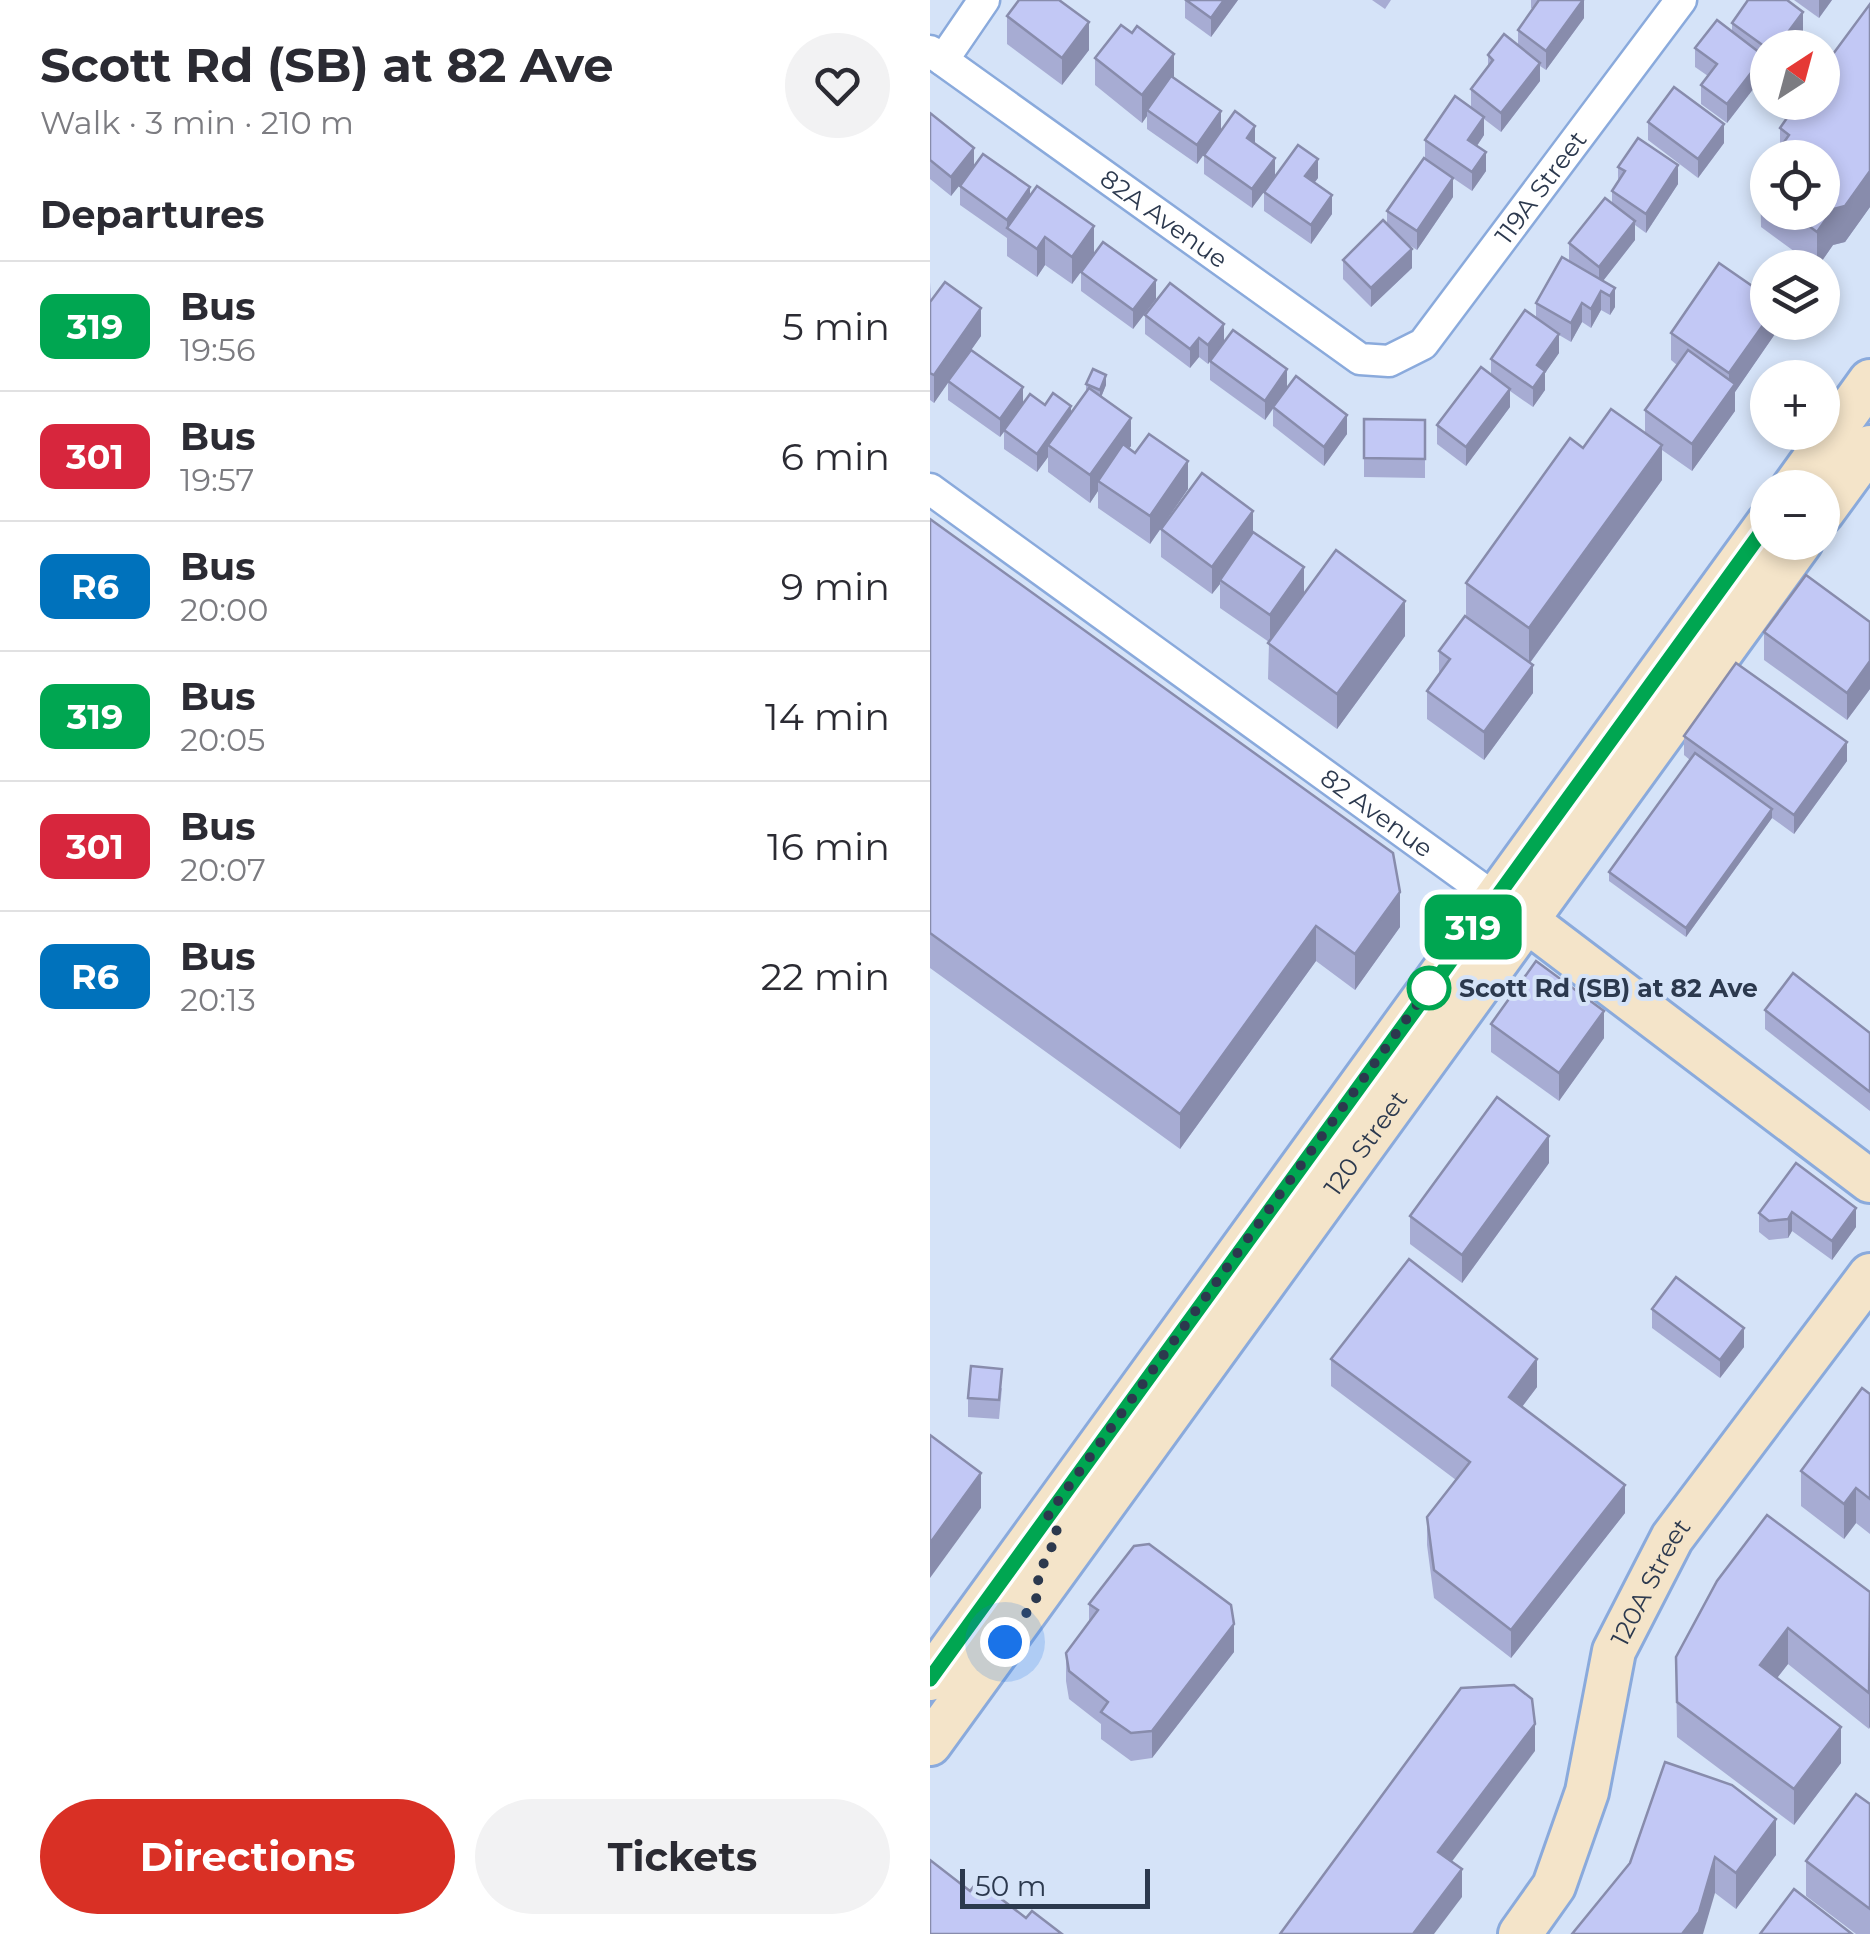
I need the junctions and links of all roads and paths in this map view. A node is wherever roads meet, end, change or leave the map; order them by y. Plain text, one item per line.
1 (984, 0) edge
2 (1681, 0) edge
3 (937, 56) edge
4 (1389, 361) joint
5 (1870, 381) edge
6 (1866, 444) edge
7 (1806, 470) edge
8 (1840, 485) edge
9 (930, 489) edge
10 (1750, 551) edge
11 (1786, 560) edge
12 (1510, 910) junction
13 (1870, 1181) edge
14 (1870, 1276) edge
15 (1122, 1415) junction
16 (1107, 1501) junction
17 (1048, 1515) junction
18 (1036, 1600) junction
19 (930, 1679) edge
20 (930, 1744) edge
21 (1520, 1934) edge

1 - 3 street, 82A Avenue
2 - 4 street, 119A Street
3 - 4 street, 82A Avenue
5 - 7 main road
6 - 8 main road
9 - 12 street, 82 Avenue
10 - 12 main road, 120 Street
11 - 12 main road, 120 Street
12 - 13 main road, 82 Avenue
12 - 15 main road, 120 Street
12 - 16 main road, 120 Street
14 - 21 main road, 120A Street
15 - 16 main road
15 - 17 main road, 120 Street
16 - 18 main road, 120 Street
17 - 18 main road
17 - 19 main road, 120 Street
18 - 20 main road, 120 Street

